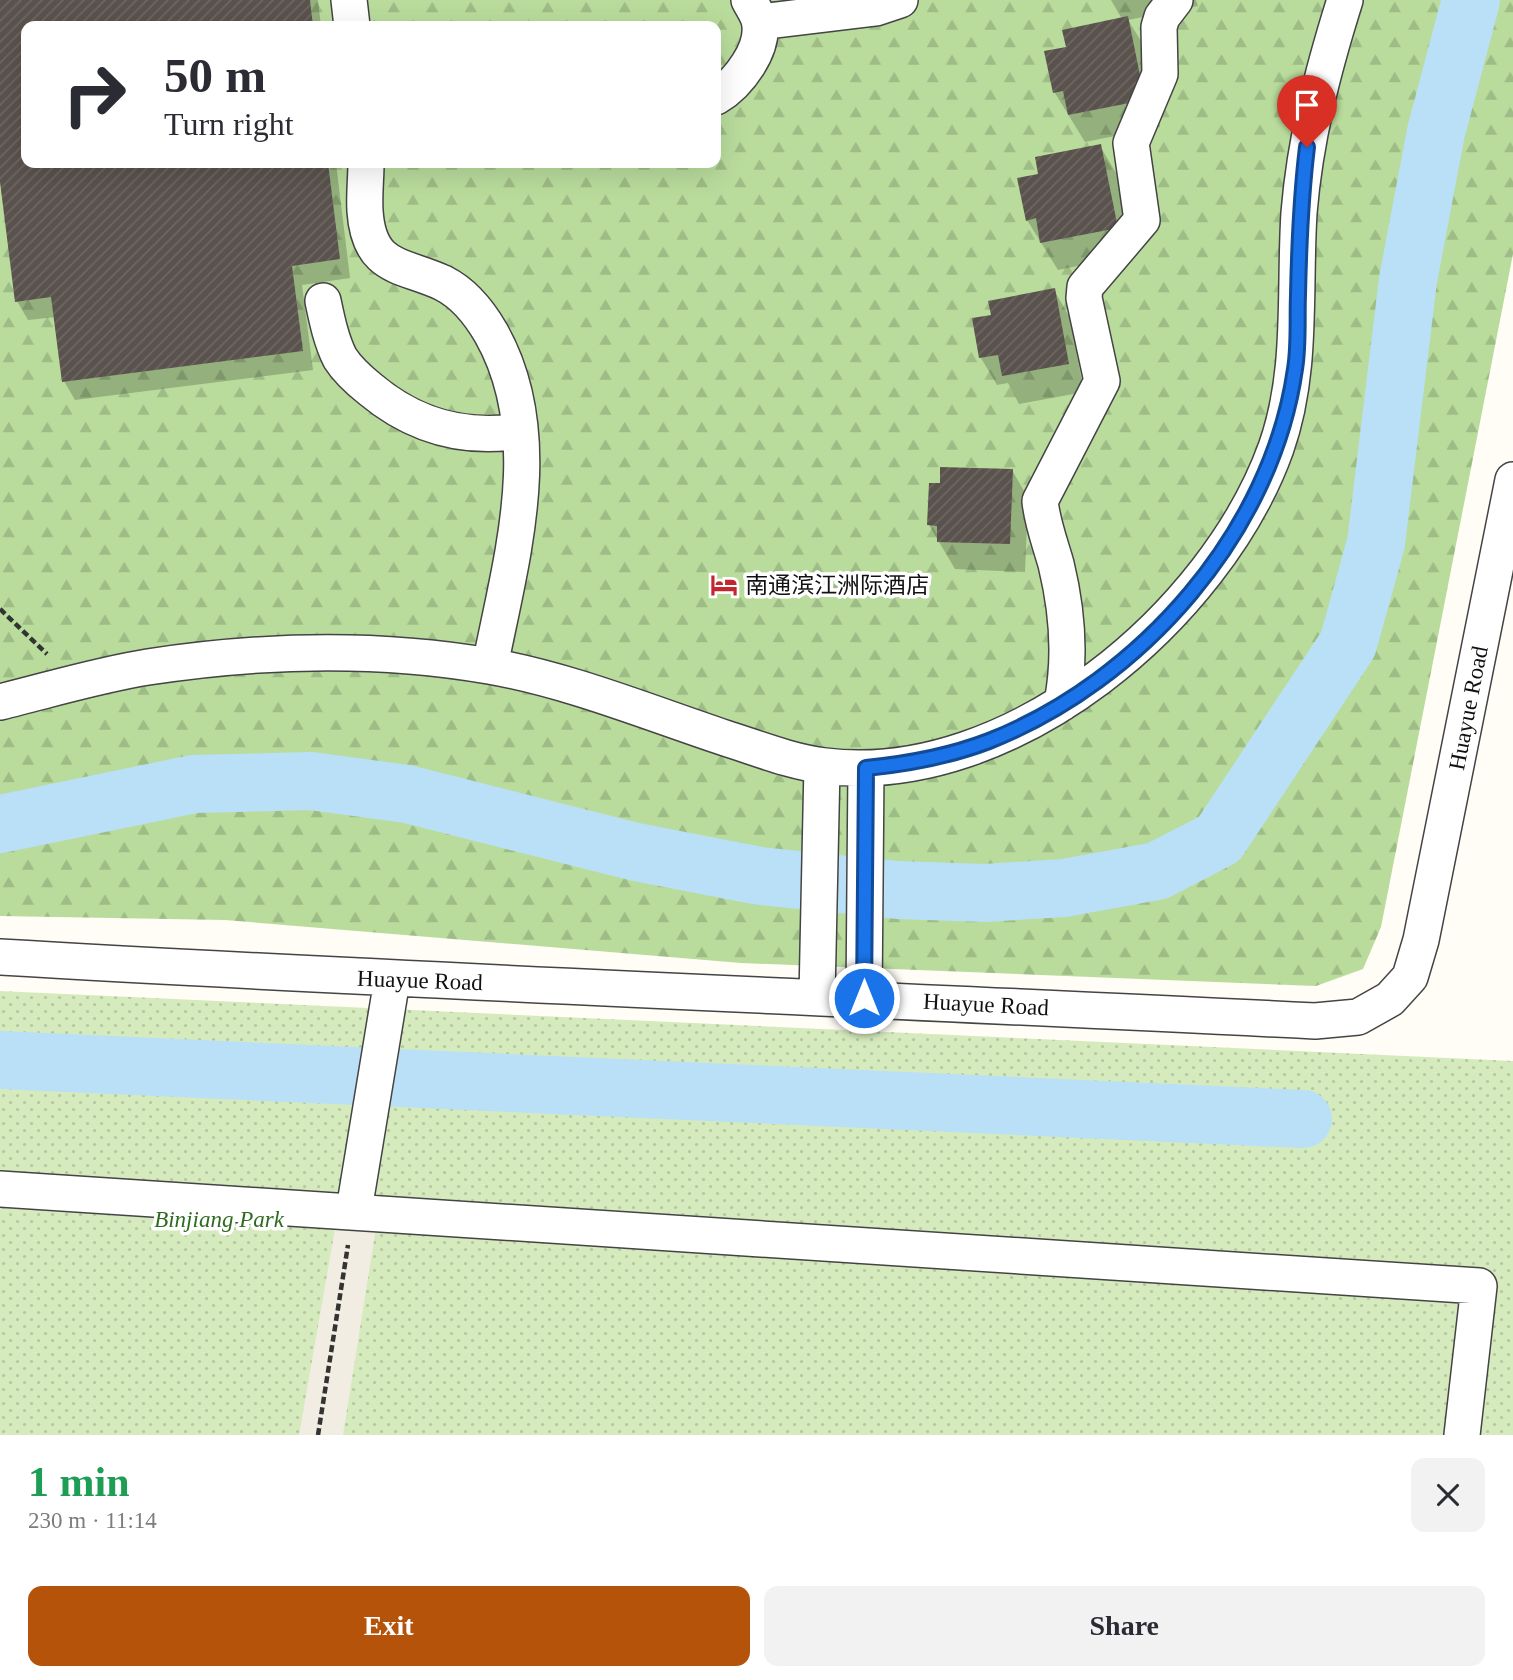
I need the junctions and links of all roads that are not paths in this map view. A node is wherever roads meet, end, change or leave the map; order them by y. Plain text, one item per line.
1 (349, 0) edge
2 (900, 0) edge
3 (1175, 0) edge
4 (1345, 0) edge
5 (755, 11) edge
6 (351, 21) edge
7 (721, 94) edge
8 (366, 168) edge
9 (323, 301) dead end
10 (520, 431) junction
11 (1513, 481) edge
12 (490, 666) junction
13 (0, 702) edge
14 (1062, 703) junction
15 (822, 766) junction
16 (866, 768) junction
17 (0, 957) edge
18 (392, 980) junction
19 (817, 996) junction
20 (864, 998) junction
21 (0, 1189) edge
22 (354, 1210) junction
23 (1462, 1435) edge

1 - 6 street
2 - 5 street
3 - 14 street
4 - 14 street
5 - 7 street
8 - 10 street
9 - 10 street
10 - 12 street
11 - 20 street, Huayue Road
12 - 13 street
12 - 15 street
14 - 16 street
15 - 16 street
15 - 19 street
16 - 20 street
17 - 18 street, Huayue Road
18 - 19 street, Huayue Road
18 - 22 street
19 - 20 street, Huayue Road
21 - 22 street
22 - 23 street

